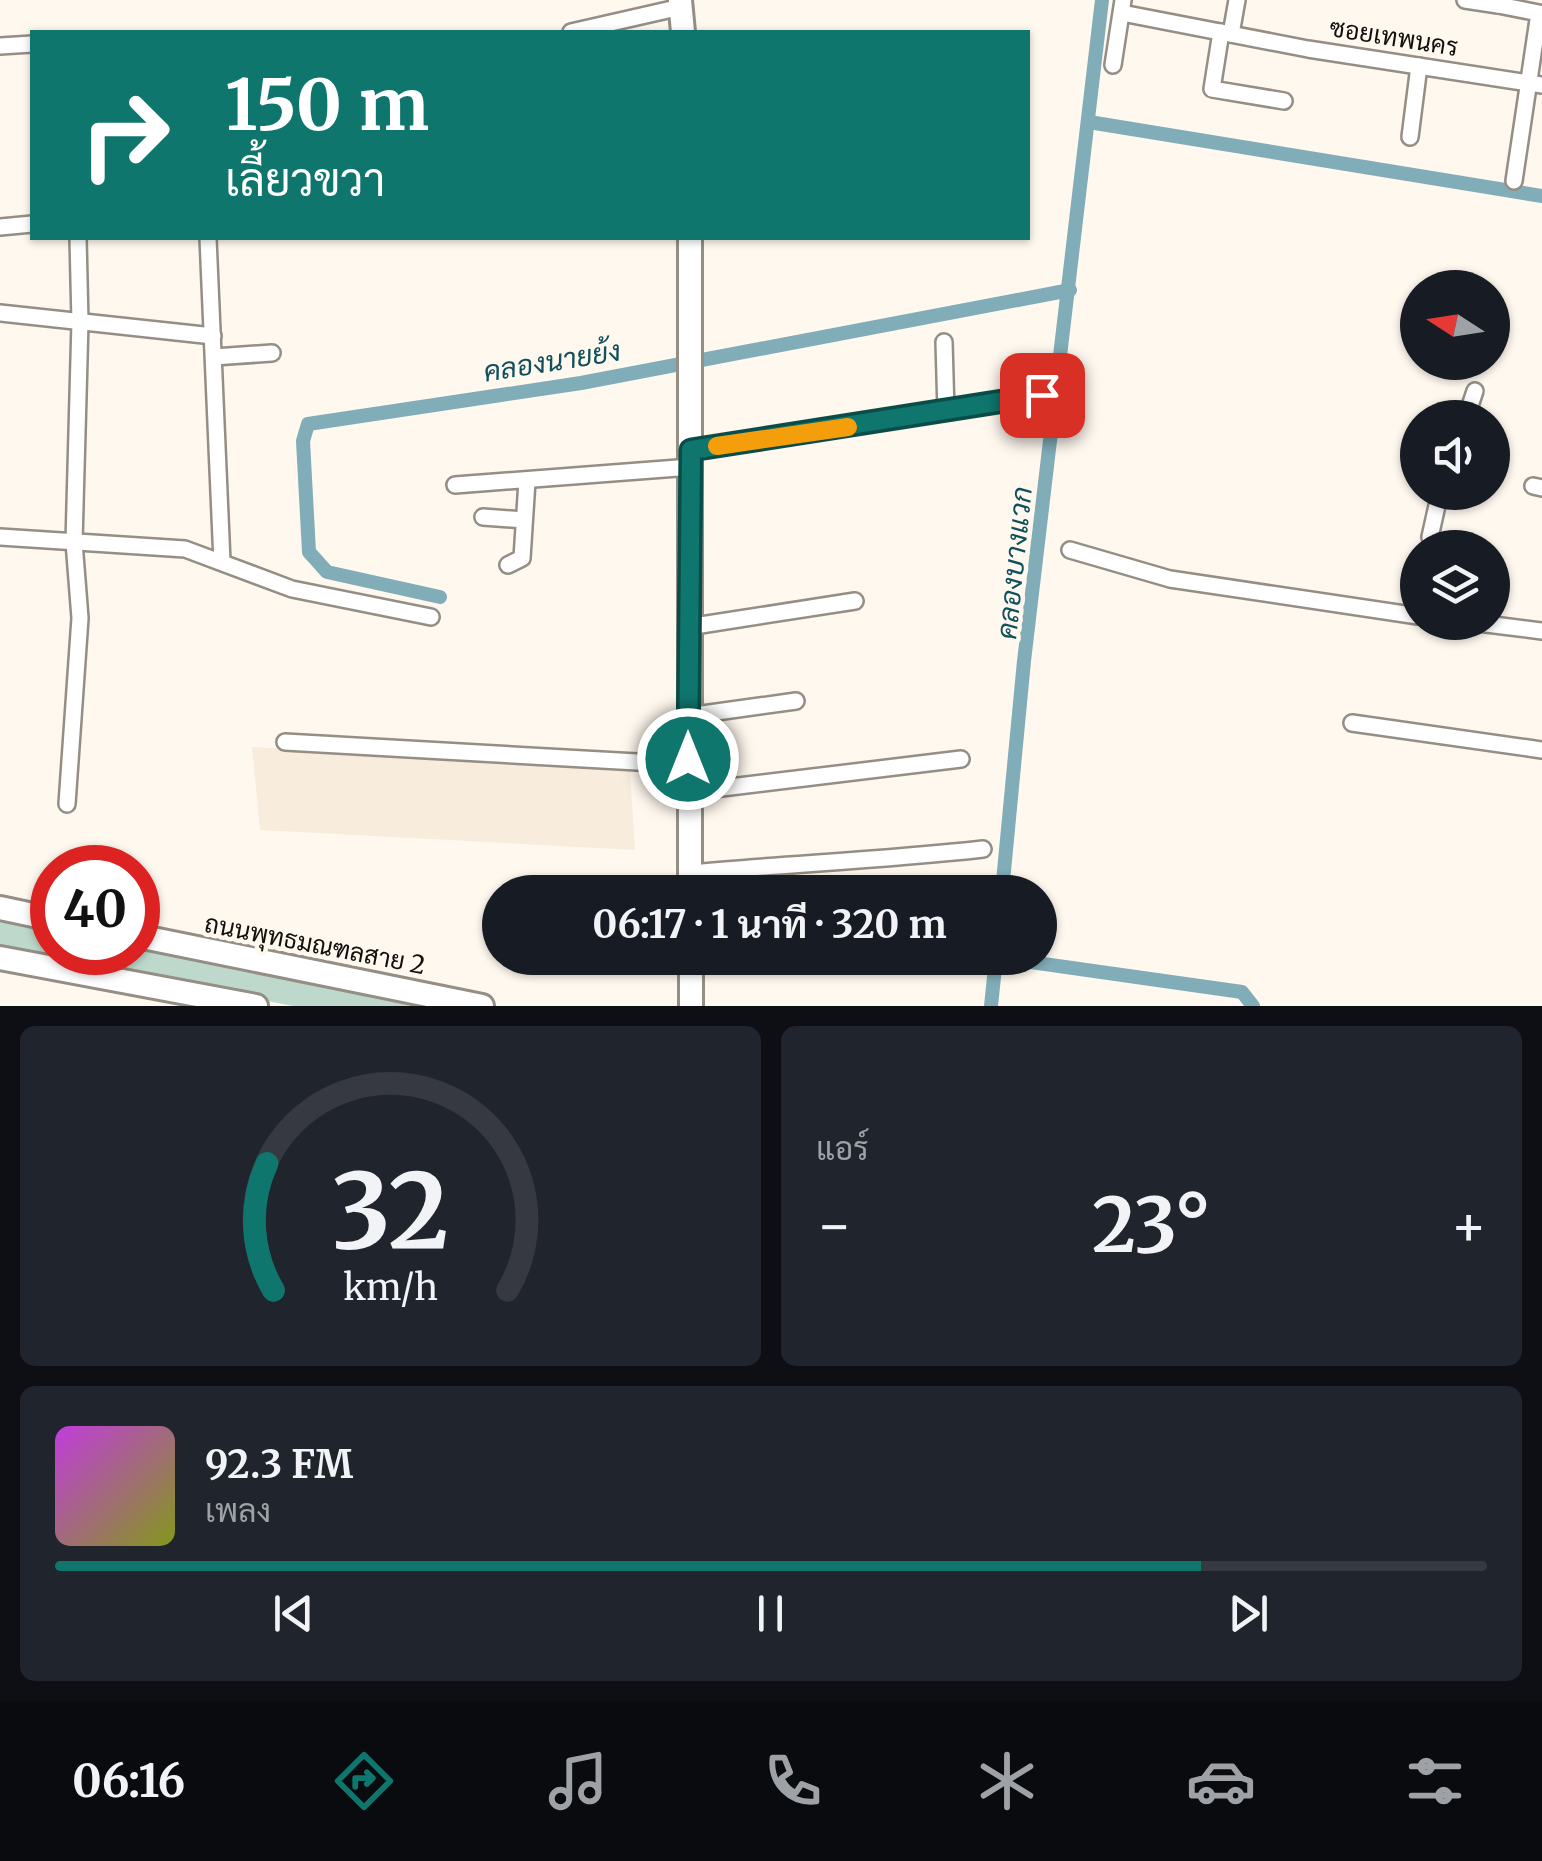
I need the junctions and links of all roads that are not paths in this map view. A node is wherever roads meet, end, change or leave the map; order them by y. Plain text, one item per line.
1 (1237, 0) edge
2 (1465, 0) edge
3 (681, 3) edge
4 (1498, 3) edge
5 (1540, 6) edge
6 (1122, 7) edge
7 (579, 30) edge
8 (683, 30) edge
9 (1226, 33) junction
10 (30, 44) edge
11 (0, 46) edge
12 (1113, 65) dead end
13 (1420, 66) junction
14 (1534, 84) edge
15 (1284, 101) dead end
16 (1410, 137) dead end
17 (1514, 181) dead end
18 (30, 224) edge
19 (0, 227) edge
20 (78, 240) edge
21 (208, 240) edge
22 (690, 240) edge
23 (0, 313) edge
24 (80, 322) junction
25 (213, 336) junction
26 (944, 342) dead end
27 (272, 353) dead end
28 (214, 357) junction
29 (1475, 391) dead end
30 (1042, 395) dead end
31 (1472, 400) edge
32 (946, 412) junction
33 (691, 458) junction
34 (527, 480) junction
35 (455, 485) dead end
36 (483, 517) dead end
37 (524, 520) junction
38 (0, 537) edge
39 (74, 542) junction
40 (1070, 550) dead end
41 (222, 562) junction
42 (508, 565) dead end
43 (855, 601) dead end
44 (1400, 613) edge
45 (430, 617) dead end
46 (688, 627) junction
47 (1510, 628) edge
48 (1542, 632) edge
49 (796, 700) dead end
50 (688, 716) junction
51 (1352, 723) dead end
52 (285, 742) dead end
53 (1542, 750) edge
54 (961, 758) dead end
55 (688, 759) junction
56 (688, 792) junction
57 (67, 804) dead end
58 (982, 848) dead end
59 (690, 875) edge
60 (736, 875) edge
61 (0, 908) edge
62 (30, 914) edge
63 (160, 940) edge
64 (0, 958) edge
65 (690, 975) edge
66 (256, 1006) edge
67 (482, 1006) edge
68 (691, 1006) edge

1 - 9 street
2 - 4 street
3 - 7 street
3 - 8 street
4 - 5 street
5 - 14 street
6 - 9 street, ซอยเทพนคร
6 - 12 street
9 - 13 street, ซอยเทพนคร
9 - 15 street
10 - 11 street
13 - 14 street, ซอยเทพนคร
13 - 16 street
14 - 17 street
18 - 19 street
20 - 24 street
21 - 25 street
22 - 33 street
23 - 24 street
24 - 25 street
24 - 39 street
25 - 28 street
26 - 32 street
27 - 28 street
28 - 41 street
29 - 31 street
30 - 32 street
32 - 33 street
33 - 34 street
33 - 46 street
34 - 35 street
34 - 37 street
36 - 37 street
37 - 42 street
38 - 39 street
39 - 41 street
39 - 57 street
40 - 44 street
41 - 45 street
43 - 46 street
46 - 50 street
47 - 48 street
49 - 50 street
50 - 55 street
51 - 53 street
52 - 55 street
54 - 56 street
55 - 56 street
56 - 59 street
58 - 60 street
61 - 62 street
63 - 67 street, ถนนพุทธมณฑลสาย 2
64 - 66 street
65 - 68 street

